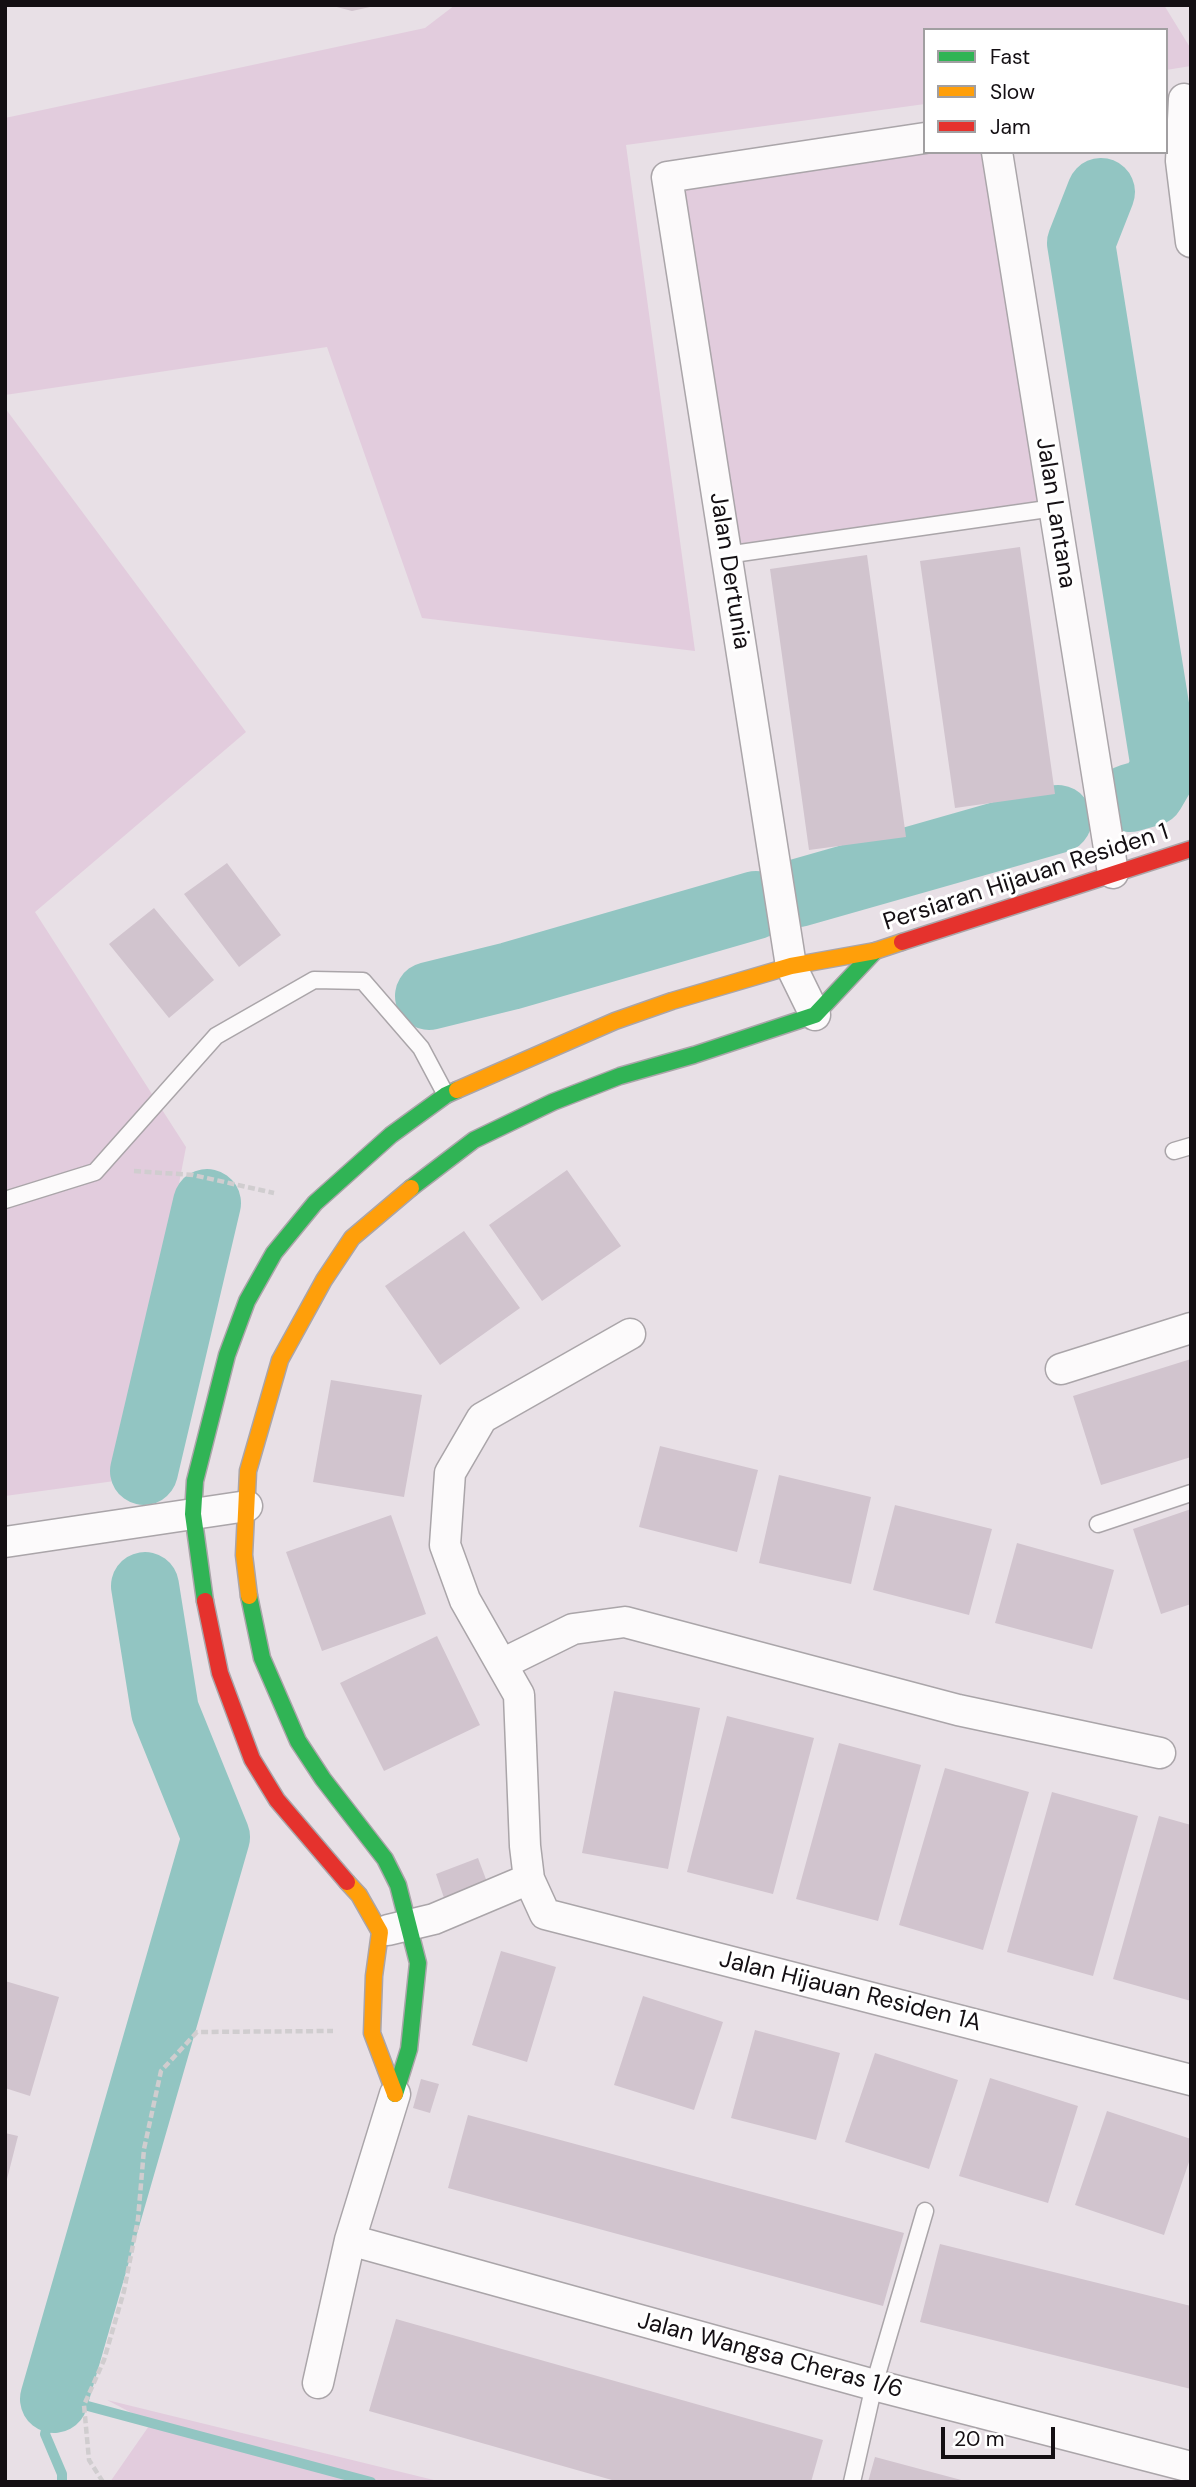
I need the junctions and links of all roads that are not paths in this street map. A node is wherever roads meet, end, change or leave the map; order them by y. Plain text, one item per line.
1 (1180, 99) edge
2 (923, 138) edge
3 (997, 154) edge
4 (1191, 242) edge
5 (1054, 508) junction
6 (726, 555) junction
7 (1191, 849) edge
8 (1113, 873) junction
9 (875, 951) junction
10 (790, 966) junction
11 (814, 1015) junction
12 (450, 1101) junction
13 (1191, 1146) edge
14 (1174, 1151) dead end
15 (5, 1200) edge
16 (1191, 1328) edge
17 (630, 1334) dead end
18 (1061, 1369) dead end
19 (1191, 1493) edge
20 (247, 1506) junction
21 (192, 1514) junction
22 (1098, 1524) dead end
23 (5, 1542) edge
24 (502, 1664) junction
25 (1160, 1753) dead end
26 (529, 1879) junction
27 (410, 1925) junction
28 (380, 1932) junction
29 (1191, 2080) edge
30 (395, 2094) junction
31 (925, 2211) dead end
32 (351, 2240) junction
33 (318, 2383) dead end
34 (874, 2385) junction
35 (1191, 2467) edge
36 (852, 2482) edge

1 - 4 street
2 - 6 street, Jalan Dertunia
3 - 5 street, Jalan Lantana
5 - 6 lane
5 - 8 street, Jalan Lantana
6 - 10 street, Jalan Dertunia
7 - 8 street, Persiaran Hijauan Residen 1
8 - 9 street, Persiaran Hijauan Residen 1
9 - 10 street, Persiaran Hijauan Residen 1
9 - 11 street, Persiaran Hijauan Residen 1
10 - 11 street, Jalan Dertunia
10 - 12 street, Persiaran Hijauan Residen 1
11 - 20 street, Persiaran Hijauan Residen 1
12 - 15 lane
12 - 21 street, Persiaran Hijauan Residen 1
13 - 14 lane
16 - 18 street
17 - 24 street
19 - 22 lane
20 - 21 street
20 - 27 street, Persiaran Hijauan Residen 1
21 - 23 street
21 - 28 street, Persiaran Hijauan Residen 1
24 - 25 street
24 - 26 street
26 - 27 street
26 - 29 street, Jalan Hijauan Residen 1A
27 - 28 street
27 - 30 street, Persiaran Hijauan Residen 1
28 - 30 street
30 - 32 street
31 - 34 lane
32 - 33 street
32 - 34 street, Jalan Wangsa Cheras 1/6
34 - 35 street, Jalan Wangsa Cheras 1/6
34 - 36 lane

